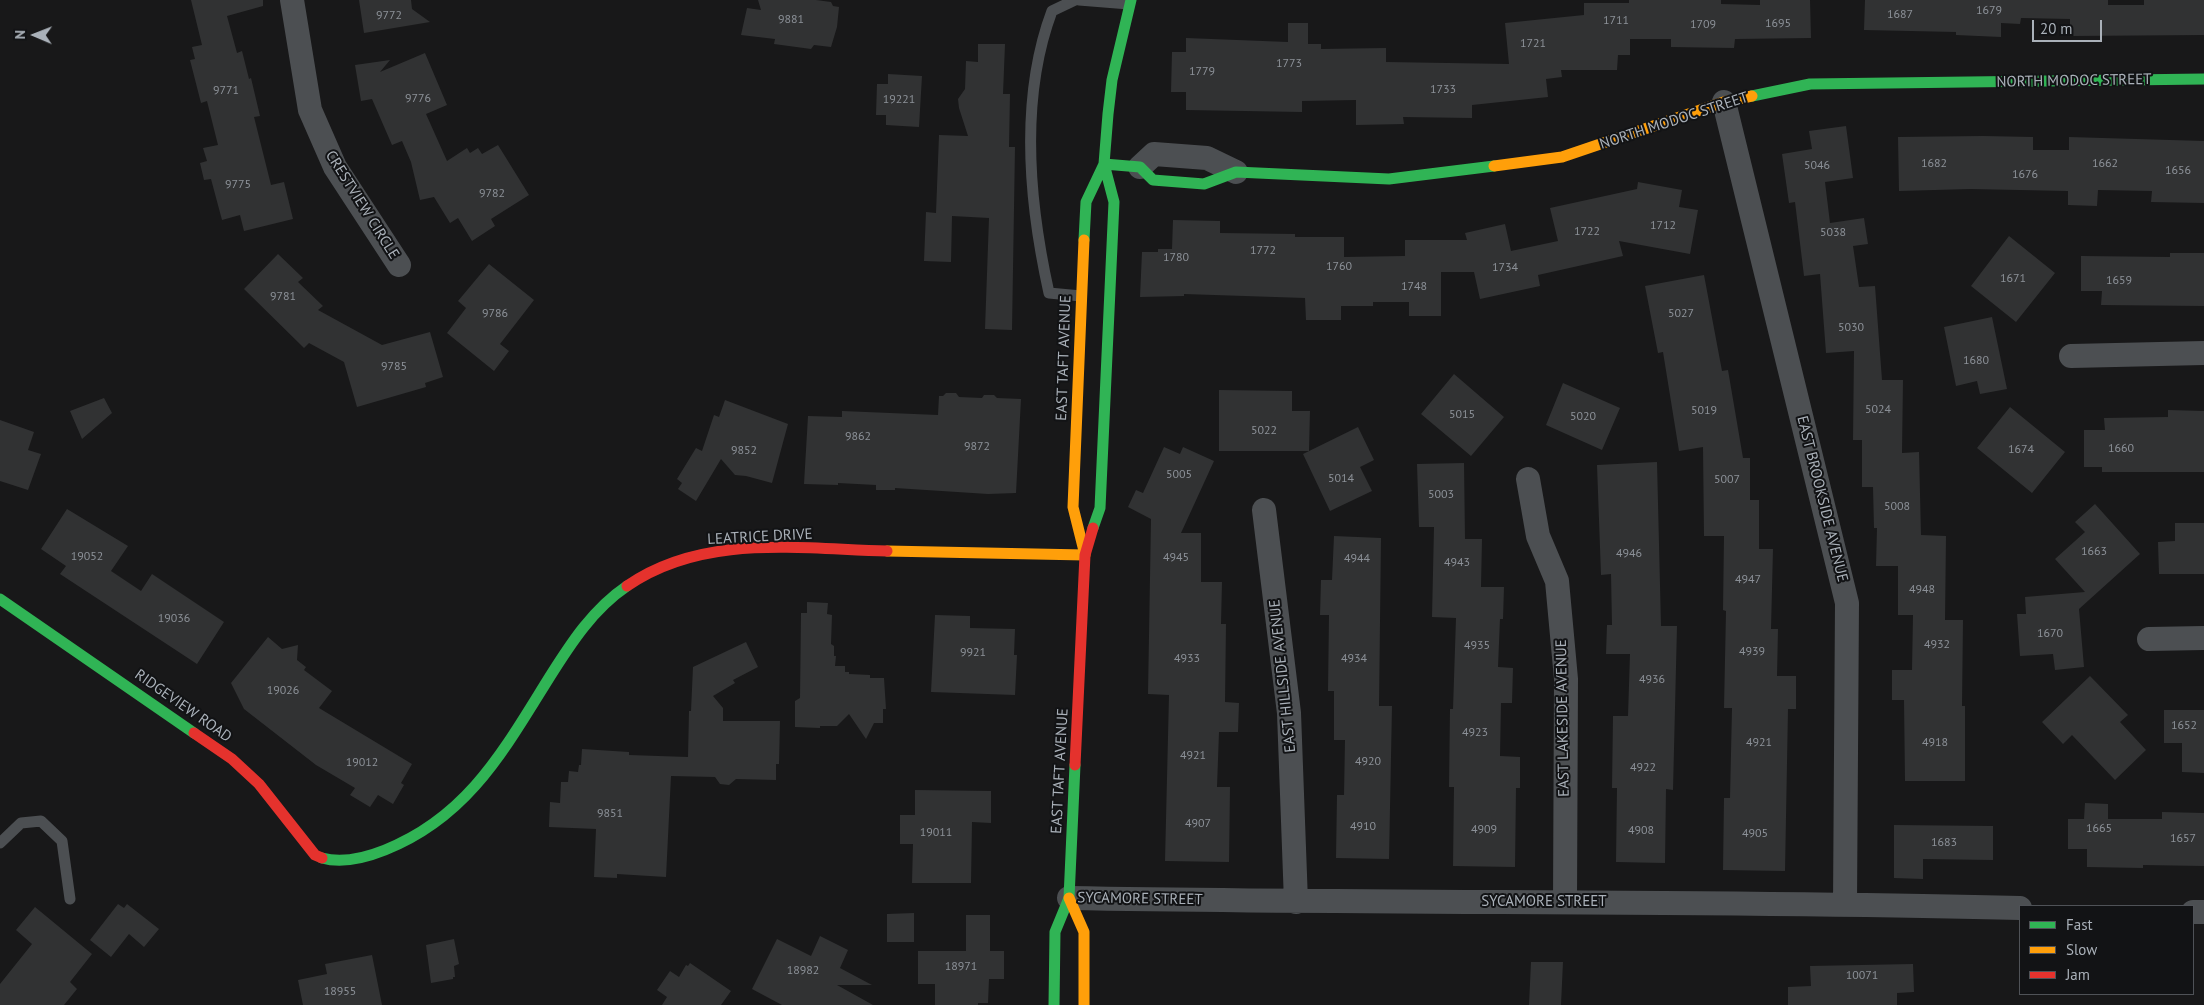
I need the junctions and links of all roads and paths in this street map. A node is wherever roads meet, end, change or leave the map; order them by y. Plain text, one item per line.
1 (292, 0) edge
2 (1074, 0) edge
3 (1079, 0) edge
4 (1130, 2) edge
5 (2204, 79) edge
6 (1724, 102) junction
7 (1104, 164) junction
8 (1140, 167) joint
9 (1236, 172) joint
10 (399, 266) dead end
11 (1081, 296) junction
12 (2204, 353) edge
13 (2071, 356) dead end
14 (1528, 479) dead end
15 (1264, 510) dead end
16 (1086, 555) junction
17 (0, 598) edge
18 (2204, 638) edge
19 (2150, 639) dead end
20 (0, 843) edge
21 (328, 861) joint
22 (1069, 898) junction
23 (70, 899) dead end
24 (1565, 901) junction
25 (1296, 902) junction
26 (1845, 904) junction
27 (2019, 908) edge
28 (1054, 1005) edge
29 (1084, 1005) edge

1 - 10 street, CRESTVIEW CIRCLE
2 - 11 lane
3 - 4 lane
4 - 7 street, EAST TAFT AVENUE
5 - 6 street, NORTH MODOC STREET
6 - 9 street, NORTH MODOC STREET
6 - 26 street, EAST BROOKSIDE AVENUE
7 - 8 street, NORTH MODOC STREET
7 - 11 street, EAST TAFT AVENUE
7 - 16 street, EAST TAFT AVENUE
8 - 9 street, NORTH MODOC STREET
11 - 16 street, EAST TAFT AVENUE
12 - 13 street
14 - 24 street, EAST LAKESIDE AVENUE
15 - 25 street, EAST HILLSIDE AVENUE
16 - 21 street, LEATRICE DRIVE
16 - 22 street, EAST TAFT AVENUE
17 - 21 street, RIDGEVIEW ROAD
18 - 19 street
20 - 23 lane
22 - 25 street, SYCAMORE STREET
22 - 28 street, EAST TAFT AVENUE
22 - 29 street, EAST TAFT AVENUE
24 - 25 street, SYCAMORE STREET
24 - 26 street, SYCAMORE STREET
26 - 27 street, SYCAMORE STREET

